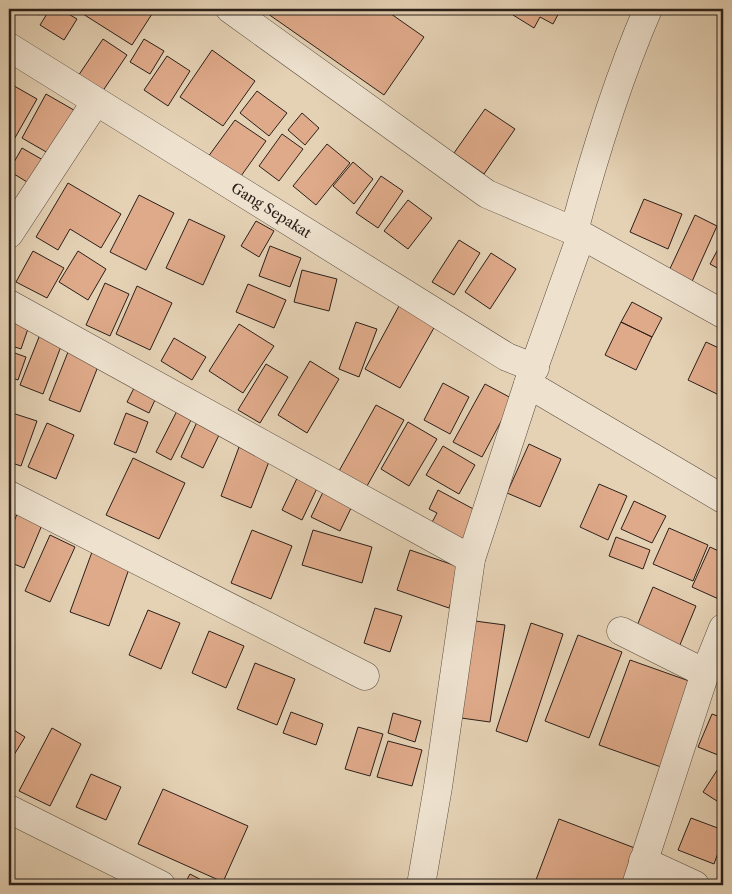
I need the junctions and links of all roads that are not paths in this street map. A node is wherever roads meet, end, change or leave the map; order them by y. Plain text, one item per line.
1 (230, 9) edge
2 (648, 9) edge
3 (9, 48) edge
4 (95, 103) junction
5 (9, 234) edge
6 (577, 234) junction
7 (9, 304) edge
8 (723, 314) edge
9 (531, 376) junction
10 (9, 495) edge
11 (723, 499) edge
12 (471, 559) junction
13 (723, 628) edge
14 (620, 631) dead end
15 (704, 673) junction
16 (365, 676) dead end
17 (9, 809) edge
18 (640, 873) edge
19 (161, 885) edge
20 (421, 885) edge
21 (695, 885) edge

1 - 6 street
2 - 6 street
3 - 4 street, Gang Sepakat
4 - 5 street
4 - 9 street, Gang Sepakat
6 - 8 street
6 - 9 street
7 - 12 street
9 - 11 street, Gang Sepakat
9 - 12 street
10 - 16 street
12 - 20 street
13 - 15 street
14 - 15 street
15 - 18 street
17 - 19 street
18 - 21 street

